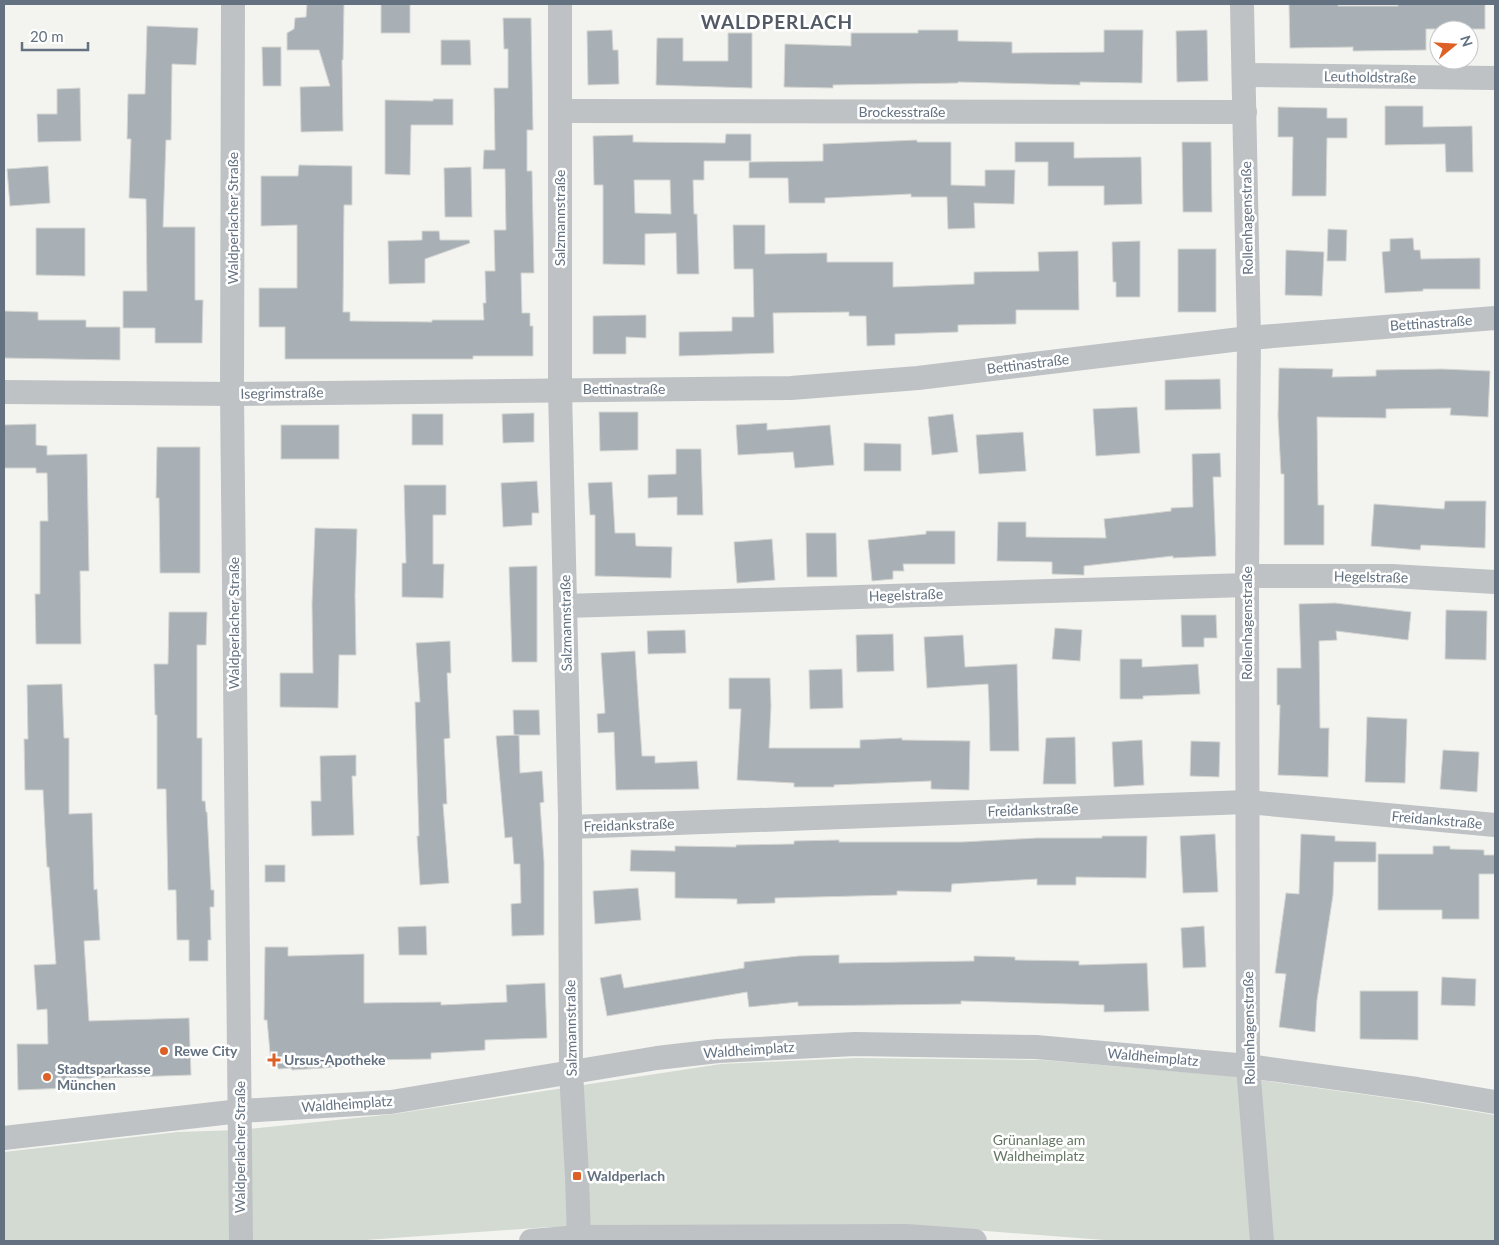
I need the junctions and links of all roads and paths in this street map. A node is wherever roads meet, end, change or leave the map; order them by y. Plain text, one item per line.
1 (233, 4) edge
2 (560, 4) edge
3 (1242, 4) edge
4 (1244, 75) junction
5 (1495, 78) edge
6 (560, 111) junction
7 (1245, 112) junction
8 (1495, 318) edge
9 (1249, 338) junction
10 (560, 390) junction
11 (4, 392) edge
12 (232, 394) junction
13 (1247, 580) junction
14 (1495, 582) edge
15 (565, 606) junction
16 (1248, 802) junction
17 (1495, 825) edge
18 (570, 827) junction
19 (1248, 1066) junction
20 (571, 1072) junction
21 (1495, 1102) edge
22 (240, 1111) junction
23 (4, 1138) edge
24 (579, 1239) edge
25 (241, 1241) edge
26 (531, 1241) edge
27 (975, 1241) edge
28 (1262, 1241) edge

1 - 12 street, Waldperlacher Straße
2 - 6 street, Salzmannstraße
3 - 4 street, Rollenhagenstraße
4 - 5 street, Leutholdstraße
4 - 7 street, Rollenhagenstraße
6 - 7 street, Brockesstraße
6 - 10 street, Salzmannstraße
7 - 9 street, Rollenhagenstraße
8 - 9 street, Bettinastraße
9 - 10 street, Bettinastraße
9 - 13 street, Rollenhagenstraße
10 - 12 street, Isegrimstraße
10 - 15 street, Salzmannstraße
11 - 12 street, Isegrimstraße
12 - 22 street, Waldperlacher Straße
13 - 14 street, Hegelstraße
13 - 15 street, Hegelstraße
13 - 16 street, Rollenhagenstraße
15 - 18 street, Salzmannstraße
16 - 17 street, Freidankstraße
16 - 18 street, Freidankstraße
16 - 19 street, Rollenhagenstraße
18 - 20 street, Salzmannstraße
19 - 20 street, Waldheimplatz
19 - 21 street, Waldheimplatz
19 - 28 street, Rollenhagenstraße
20 - 22 street, Waldheimplatz
20 - 24 street, Salzmannstraße
22 - 23 street, Waldheimplatz
22 - 25 street, Waldperlacher Straße
24 - 26 street
24 - 27 street

